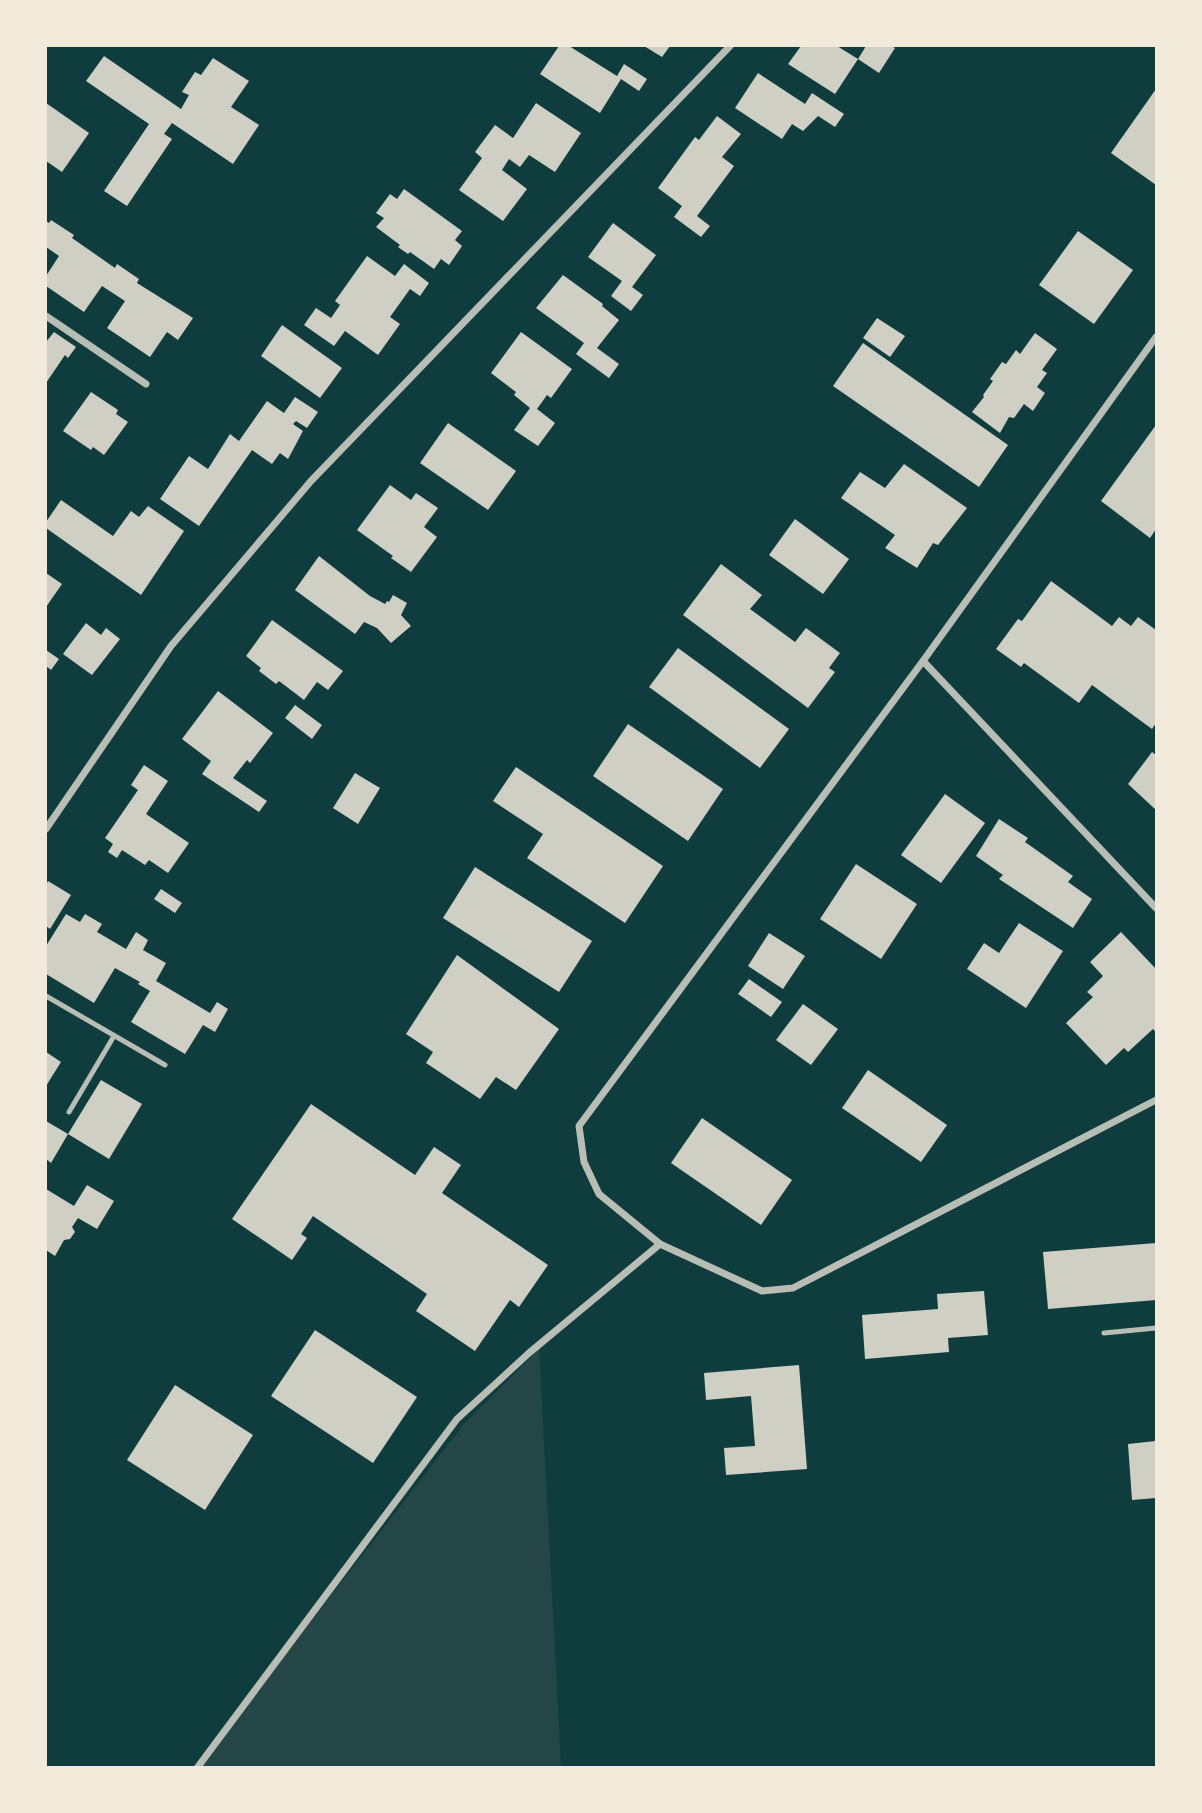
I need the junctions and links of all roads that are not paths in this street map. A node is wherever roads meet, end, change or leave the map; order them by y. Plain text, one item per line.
1 (730, 46) edge
2 (46, 316) edge
3 (1157, 337) edge
4 (146, 384) dead end
5 (922, 660) junction
6 (46, 829) edge
7 (1157, 908) edge
8 (46, 996) edge
9 (114, 1036) junction
10 (165, 1065) dead end
11 (1157, 1100) edge
12 (69, 1112) dead end
13 (660, 1244) junction
14 (1157, 1328) edge
15 (1104, 1333) dead end
16 (197, 1768) edge

1 - 6 street
2 - 4 street
3 - 5 street
5 - 7 street
5 - 13 street
8 - 9 lane
9 - 10 lane
9 - 12 lane
11 - 13 street
13 - 16 street
14 - 15 lane

